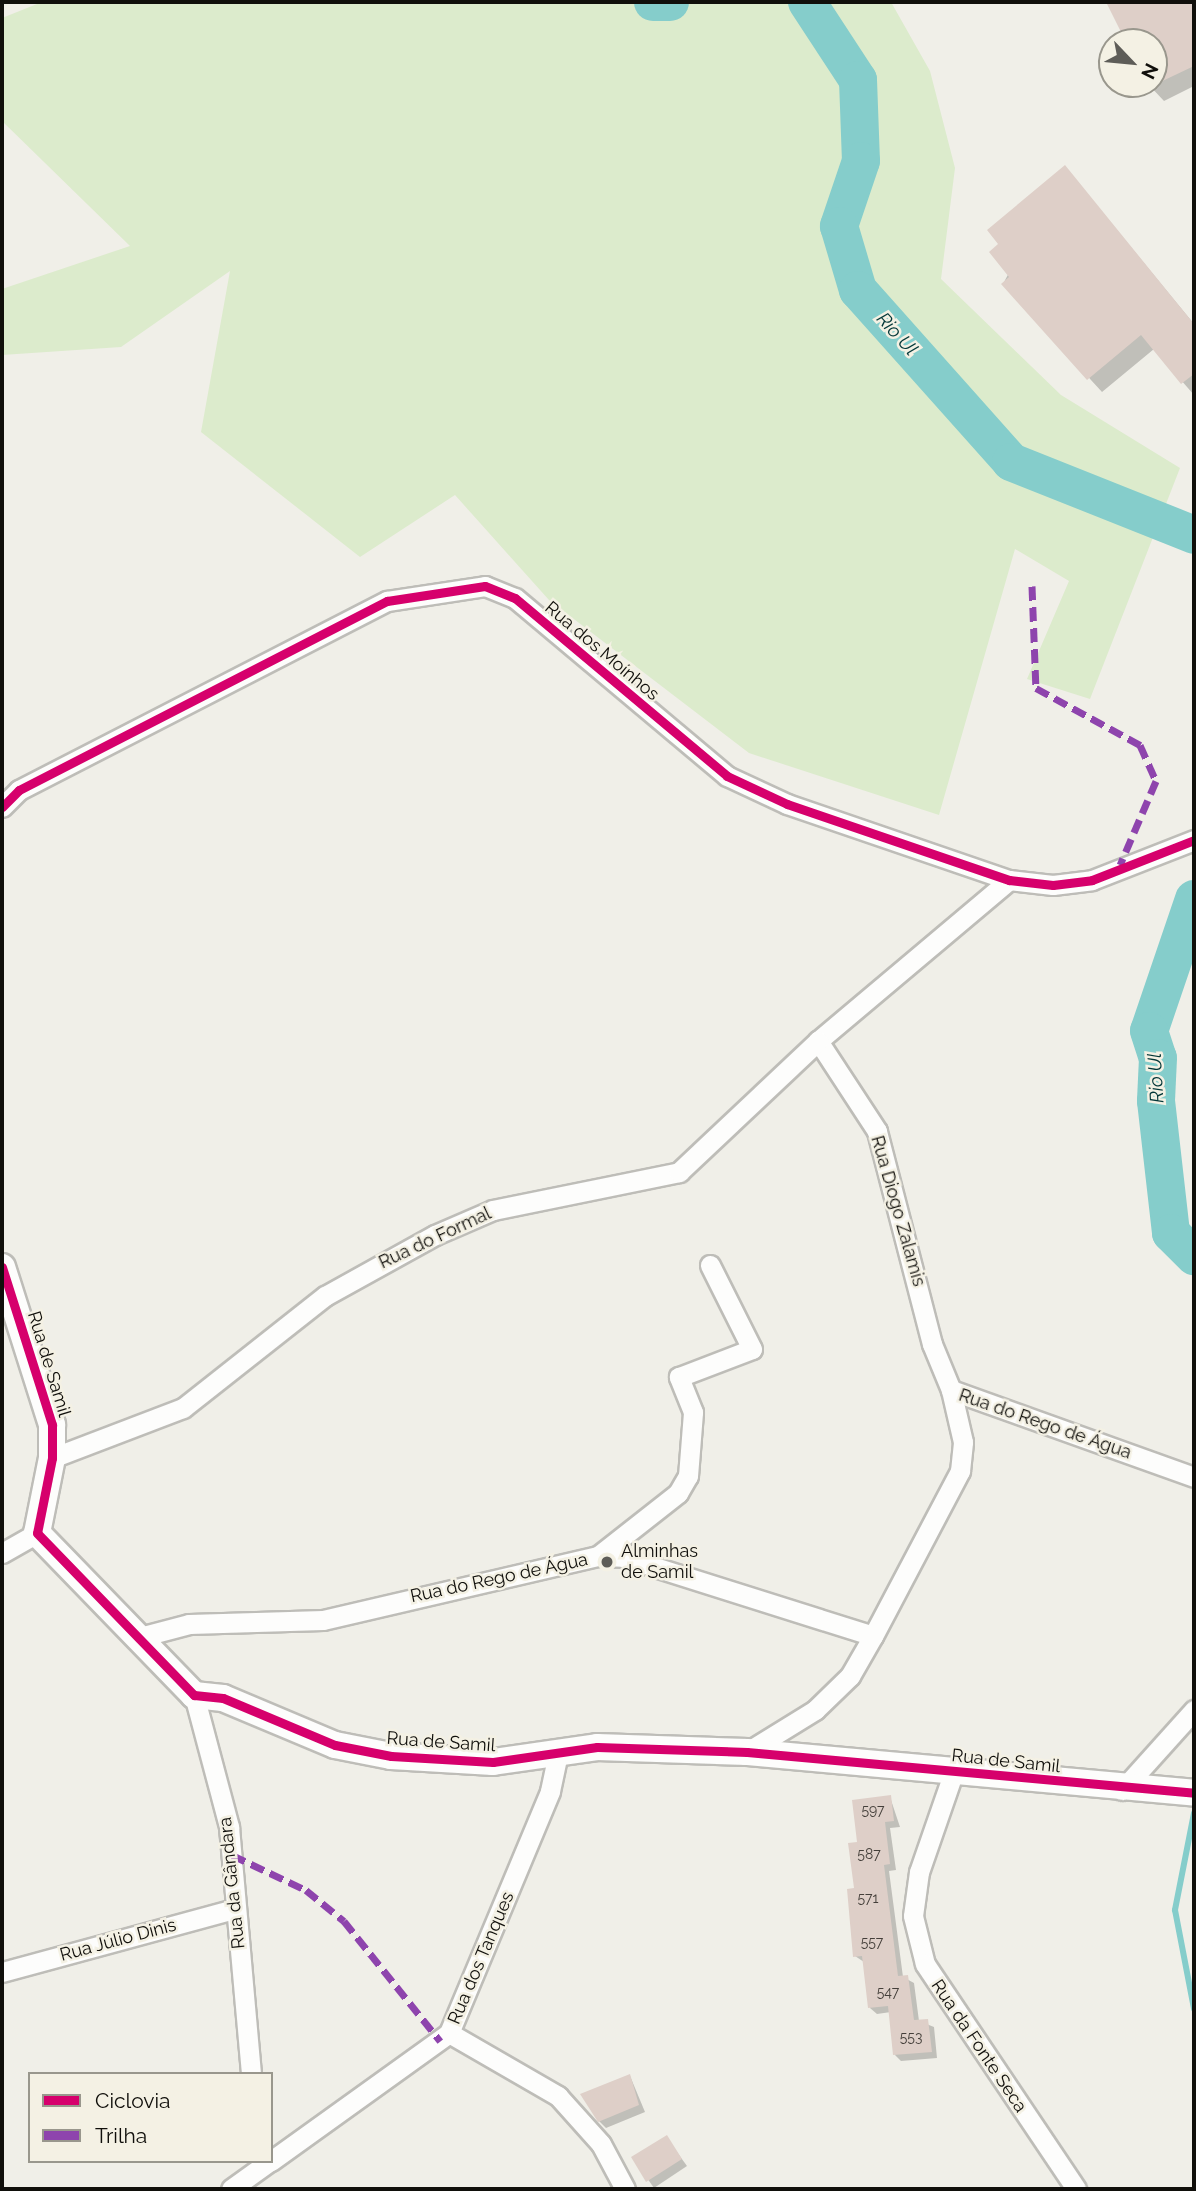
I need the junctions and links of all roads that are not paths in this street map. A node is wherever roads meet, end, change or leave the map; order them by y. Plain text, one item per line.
1 (2, 807) edge
2 (1194, 840) edge
3 (1009, 880) junction
4 (818, 1041) junction
5 (710, 1265) dead end
6 (2, 1266) edge
7 (951, 1390) junction
8 (52, 1458) junction
9 (1194, 1477) edge
10 (37, 1533) junction
11 (2, 1553) edge
12 (598, 1556) junction
13 (873, 1636) junction
14 (136, 1638) junction
15 (194, 1695) junction
16 (1194, 1710) edge
17 (747, 1752) junction
18 (557, 1757) junction
19 (954, 1771) junction
20 (1122, 1790) junction
21 (1194, 1793) edge
22 (234, 1909) junction
23 (2, 1972) edge
24 (449, 2033) junction
25 (251, 2072) edge
26 (273, 2160) edge
27 (239, 2163) edge
28 (268, 2163) edge
29 (231, 2189) edge
30 (625, 2189) edge
31 (1076, 2189) edge

1 - 3 street, Rua dos Moínhos
2 - 3 street, Rua dos Moínhos
3 - 4 street
4 - 7 street, Rua Diogo Zalamis
4 - 8 street, Rua do Formal
5 - 12 street
6 - 8 street, Rua de Samil
7 - 9 street, Rua do Rego de Água
7 - 13 street, Rua do Rego de Água
8 - 10 street, Rua de Samil
10 - 11 street
10 - 14 street
12 - 13 street, Rua do Rego de Água
12 - 14 street, Rua do Rego de Água
13 - 17 street
14 - 15 street
15 - 18 street, Rua de Samil
15 - 22 street, Rua da Gândara
16 - 20 street
17 - 18 street, Rua de Samil
17 - 19 street, Rua de Samil
18 - 24 street, Rua dos Tanques
19 - 20 street, Rua de Samil
19 - 31 street, Rua da Fonte Seca
20 - 21 street, Rua de Samil
22 - 23 street, Rua Júlio Dinis
22 - 25 street, Rua da Gândara
24 - 26 street, Rua dos Tanques
24 - 30 street
27 - 29 street
28 - 29 street, Rua dos Tanques

